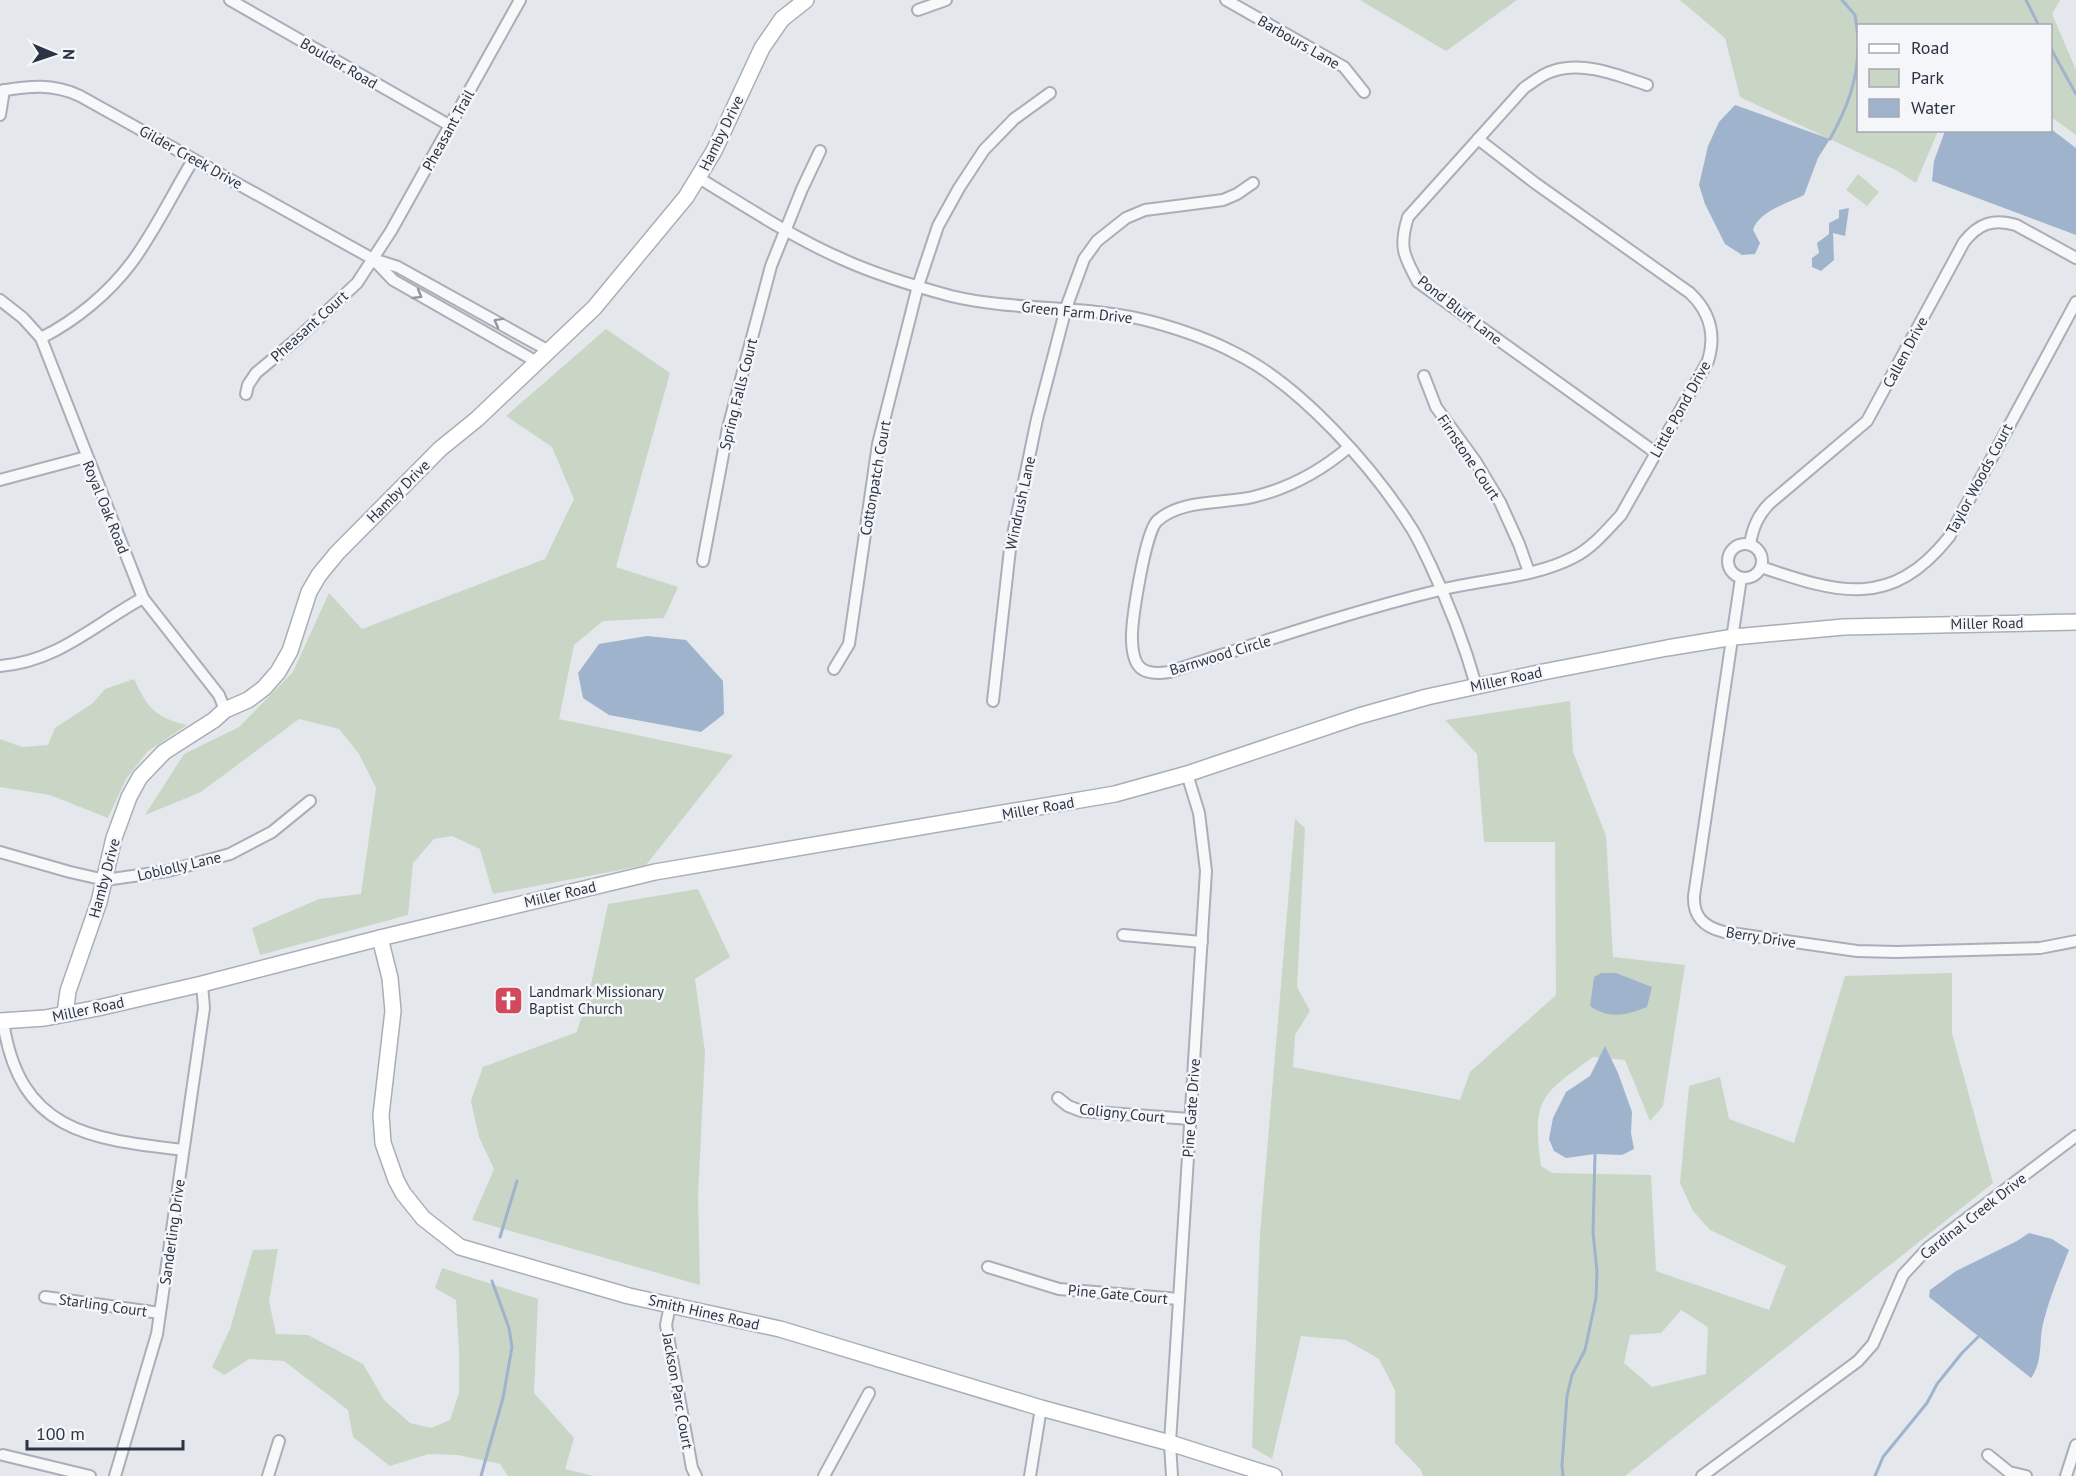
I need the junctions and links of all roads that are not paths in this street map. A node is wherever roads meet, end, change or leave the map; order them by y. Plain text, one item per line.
1 (230, 0) edge
2 (520, 0) edge
3 (806, 0) edge
4 (946, 0) edge
5 (1226, 0) edge
6 (918, 10) dead end
7 (1647, 85) dead end
8 (2, 91) edge
9 (1364, 92) dead end
10 (1050, 93) dead end
11 (0, 115) edge
12 (449, 124) junction
13 (1478, 140) junction
14 (820, 151) dead end
15 (193, 160) junction
16 (699, 178) junction
17 (1253, 183) dead end
18 (785, 229) junction
19 (373, 258) junction
20 (2076, 258) edge
21 (918, 286) junction
22 (0, 300) edge
23 (2076, 302) edge
24 (1066, 309) junction
25 (41, 338) junction
26 (543, 357) junction
27 (1424, 376) dead end
28 (246, 394) dead end
29 (1349, 447) junction
30 (1656, 453) junction
31 (86, 457) junction
32 (0, 480) edge
33 (1749, 544) junction
34 (703, 561) dead end
35 (1761, 567) junction
36 (1529, 572) junction
37 (1741, 578) junction
38 (1442, 589) junction
39 (143, 598) junction
40 (2076, 622) edge
41 (1734, 637) junction
42 (0, 666) edge
43 (834, 669) dead end
44 (1476, 685) junction
45 (993, 701) dead end
46 (225, 710) junction
47 (1188, 774) junction
48 (310, 801) dead end
49 (0, 852) edge
50 (105, 880) junction
51 (1122, 935) dead end
52 (380, 938) junction
53 (2076, 941) edge
54 (1202, 942) junction
55 (202, 984) junction
56 (65, 1014) junction
57 (2, 1021) edge
58 (1058, 1098) dead end
59 (1190, 1119) junction
60 (2076, 1136) edge
61 (183, 1150) junction
62 (988, 1267) dead end
63 (45, 1297) dead end
64 (1179, 1299) junction
65 (670, 1305) junction
66 (160, 1313) junction
67 (869, 1393) dead end
68 (1041, 1408) junction
69 (279, 1441) dead end
70 (1170, 1443) junction
71 (2076, 1444) edge
72 (3, 1455) dead end
73 (1988, 1455) dead end
74 (90, 1476) edge
75 (115, 1476) edge
76 (268, 1476) edge
77 (696, 1476) edge
78 (824, 1476) edge
79 (1030, 1476) edge
80 (1172, 1476) edge
81 (1274, 1476) edge
82 (1702, 1476) edge
83 (2026, 1476) edge
84 (2066, 1476) edge

1 - 12 street, Boulder Road
2 - 12 street, Pheasant Trail
3 - 16 street, Hamby Drive
4 - 6 street
5 - 9 street, Barbours Lane
7 - 13 street, Pond Bluff Lane
8 - 11 street
8 - 15 street, Gilder Creek Drive
10 - 21 street, Cottonpatch Court
12 - 19 street, Pheasant Trail
13 - 30 street, Little Pond Drive
13 - 30 street, Pond Bluff Lane
14 - 18 street, Spring Falls Court
15 - 19 street, Gilder Creek Drive
15 - 25 street
16 - 18 street, Green Farm Drive
16 - 26 street, Hamby Drive
17 - 24 street, Windrush Lane
18 - 21 street, Green Farm Drive
18 - 34 street, Spring Falls Court
26 -> 19 street, Gilder Creek Drive
19 -> 26 street, Gilder Creek Drive
19 - 28 street, Pheasant Court
20 - 33 street, Callen Drive
21 - 24 street, Green Farm Drive
21 - 43 street, Cottonpatch Court
22 - 25 street, Royal Oak Road
23 - 35 street, Taylor Woods Court
24 - 29 street, Green Farm Drive
24 - 45 street, Windrush Lane
25 - 31 street, Royal Oak Road
26 - 46 street, Hamby Drive
27 - 36 street, Firnstone Court
29 - 38 street, Green Farm Drive
29 - 38 street, Barnwood Circle
30 - 36 street, Little Pond Drive
31 - 32 street
31 - 39 street, Royal Oak Road
33 - 35 street
33 - 37 street
35 - 37 street
36 - 38 street, Little Pond Drive
37 - 41 street
38 - 44 street, Green Farm Drive
39 - 42 street
39 - 46 street, Royal Oak Road
40 - 41 street, Miller Road
41 - 44 street, Miller Road
41 - 53 street, Berry Drive
44 - 47 street, Miller Road
46 - 50 street, Hamby Drive
47 - 52 street, Miller Road
47 - 54 street, Pine Gate Drive
48 - 50 street, Loblolly Lane
49 - 50 street, Loblolly Lane
50 - 56 street, Hamby Drive
51 - 54 street
52 - 55 street, Miller Road
52 - 65 street, Smith Hines Road
54 - 59 street, Pine Gate Drive
55 - 56 street, Miller Road
55 - 61 street, Sanderling Drive
56 - 57 street, Miller Road
57 - 61 street
58 - 59 street, Coligny Court
59 - 64 street, Pine Gate Drive
60 - 82 street, Cardinal Creek Drive
61 - 66 street, Sanderling Drive
62 - 64 street, Pine Gate Court
63 - 66 street, Starling Court
64 - 70 street, Pine Gate Drive
65 - 68 street, Smith Hines Road
65 - 77 street, Jackson Parc Court
66 - 75 street, Sanderling Drive
67 - 78 street
68 - 70 street, Smith Hines Road
68 - 79 street
69 - 76 street
70 - 80 street, Pine Gate Drive
70 - 81 street, Smith Hines Road
71 - 84 street
72 - 74 street
73 - 83 street

